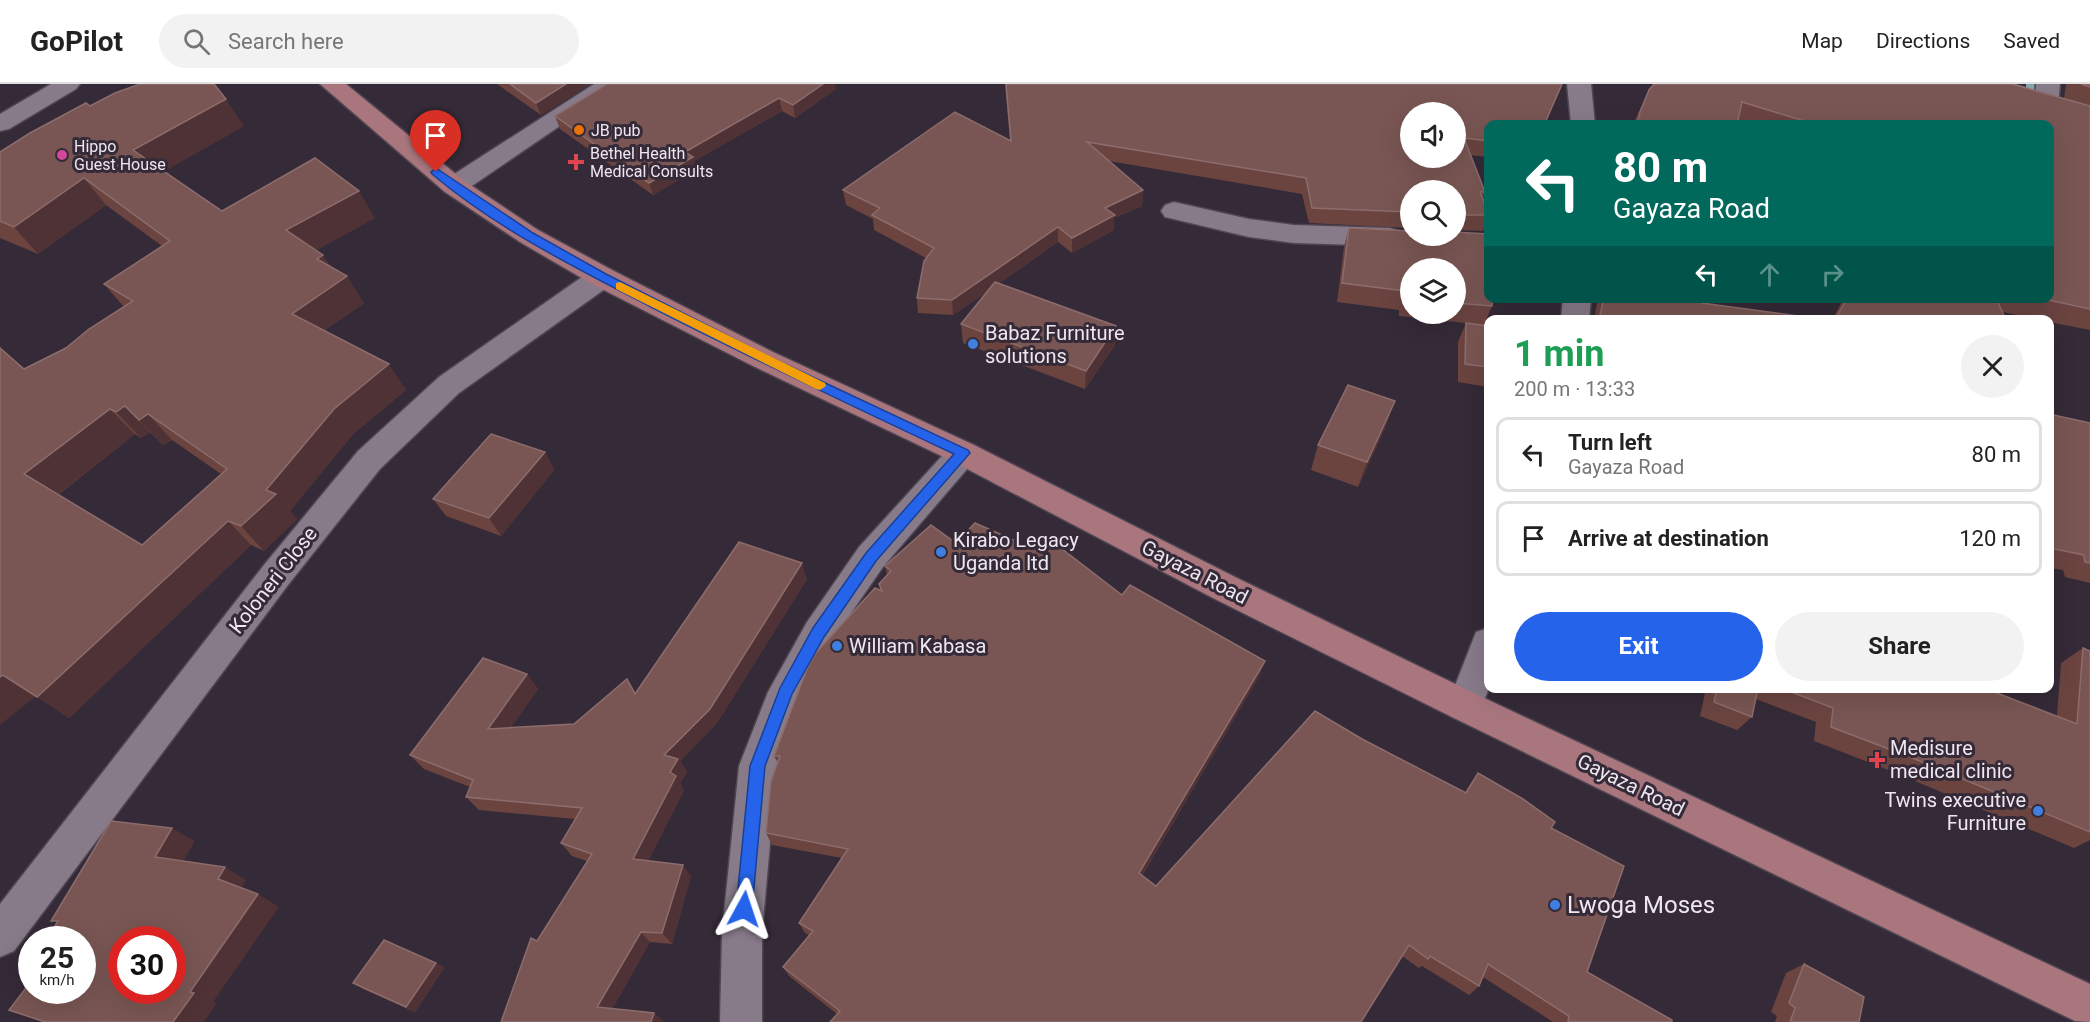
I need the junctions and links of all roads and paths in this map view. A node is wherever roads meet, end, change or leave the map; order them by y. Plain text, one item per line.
1 (68, 84) edge
2 (332, 84) edge
3 (611, 84) edge
4 (1579, 84) edge
5 (1583, 120) edge
6 (0, 124) edge
7 (454, 186) junction
8 (1174, 211) dead end
9 (1400, 237) edge
10 (602, 277) junction
11 (963, 453) junction
12 (1484, 654) edge
13 (1465, 706) junction
14 (0, 937) edge
15 (2090, 1006) edge
16 (741, 1022) edge

1 - 6 street
2 - 7 main road, Gayaza Road
3 - 7 street
4 - 5 street
7 - 10 main road, Gayaza Road
8 - 9 street
10 - 11 main road, Gayaza Road
10 - 14 street, Koloneri Close
11 - 13 main road, Gayaza Road
11 - 16 street
12 - 13 street
13 - 15 main road, Gayaza Road

